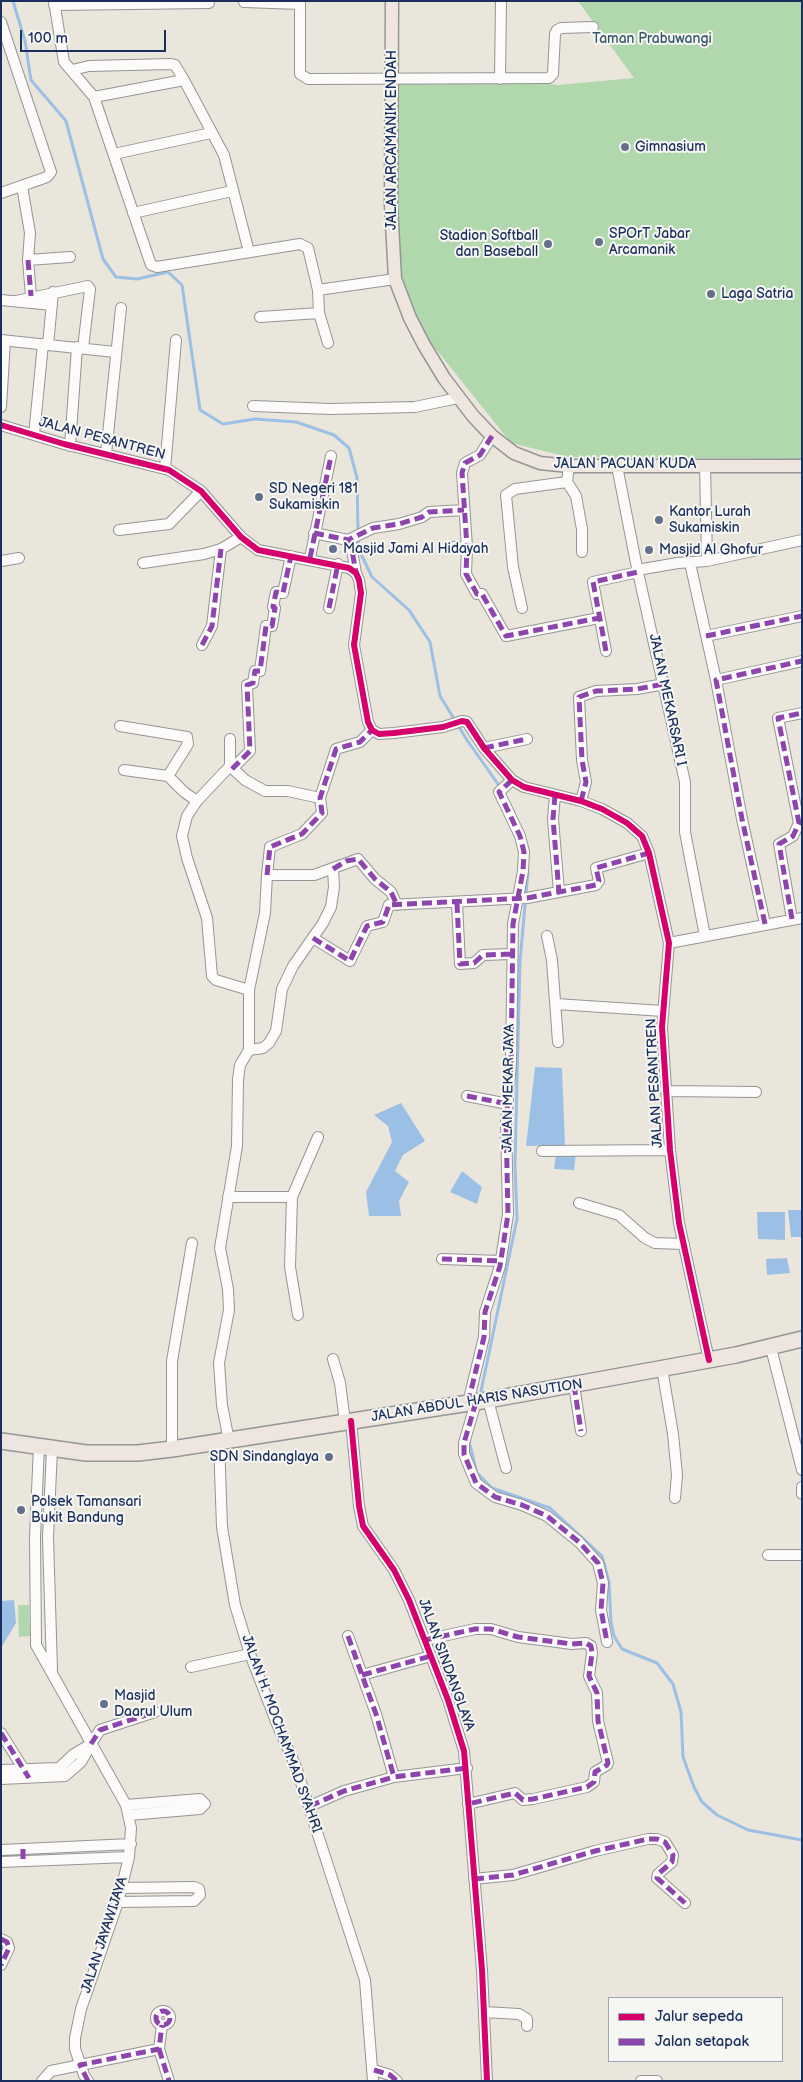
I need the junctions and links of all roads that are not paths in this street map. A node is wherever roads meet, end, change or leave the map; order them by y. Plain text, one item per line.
1 (392, 1) edge
2 (501, 1) edge
3 (244, 2) edge
4 (54, 3) edge
5 (209, 3) dead end
6 (300, 3) edge
7 (1, 22) edge
8 (593, 27) dead end
9 (72, 70) junction
10 (391, 78) junction
11 (500, 79) junction
12 (184, 80) junction
13 (94, 97) junction
14 (211, 133) junction
15 (114, 154) junction
16 (22, 186) junction
17 (232, 191) junction
18 (1, 193) edge
19 (133, 213) junction
20 (249, 252) junction
21 (70, 257) dead end
22 (28, 260) junction
23 (395, 279) junction
24 (318, 290) junction
25 (53, 292) junction
26 (31, 296) junction
27 (1, 300) edge
28 (16, 301) junction
29 (52, 305) junction
30 (122, 308) dead end
31 (319, 313) junction
32 (260, 317) dead end
33 (176, 340) dead end
34 (3, 341) edge
35 (328, 343) dead end
36 (46, 344) junction
37 (80, 348) junction
38 (115, 352) junction
39 (458, 398) junction
40 (1, 406) edge
41 (253, 406) dead end
42 (1, 425) edge
43 (34, 435) junction
44 (492, 436) junction
45 (70, 446) junction
46 (106, 450) junction
47 (331, 456) dead end
48 (705, 465) junction
49 (569, 466) junction
50 (802, 466) edge
51 (165, 469) junction
52 (618, 470) junction
53 (567, 482) junction
54 (201, 491) junction
55 (464, 510) junction
56 (119, 530) dead end
57 (314, 533) junction
58 (241, 538) junction
59 (352, 538) junction
60 (802, 540) edge
61 (450, 547) dead end
62 (467, 548) junction
63 (221, 549) junction
64 (582, 552) dead end
65 (291, 556) junction
66 (19, 558) dead end
67 (310, 558) junction
68 (1, 561) edge
69 (707, 561) junction
70 (143, 563) dead end
71 (690, 563) junction
72 (338, 564) junction
73 (638, 571) junction
74 (356, 573) junction
75 (329, 608) dead end
76 (522, 608) dead end
77 (802, 616) edge
78 (600, 618) junction
79 (706, 636) junction
80 (202, 646) dead end
81 (606, 651) dead end
82 (802, 661) edge
83 (716, 680) junction
84 (664, 684) junction
85 (802, 713) edge
86 (120, 726) dead end
87 (372, 730) junction
88 (230, 739) dead end
89 (527, 739) dead end
90 (484, 748) junction
91 (231, 768) junction
92 (124, 770) dead end
93 (168, 776) junction
94 (506, 786) junction
95 (555, 795) junction
96 (320, 798) junction
97 (197, 801) junction
98 (582, 801) junction
99 (801, 823) edge
100 (650, 853) junction
101 (333, 869) junction
102 (267, 875) junction
103 (559, 892) junction
104 (521, 898) junction
105 (457, 903) junction
106 (398, 906) junction
107 (797, 918) edge
108 (765, 924) junction
109 (548, 936) dead end
110 (705, 936) junction
111 (313, 938) junction
112 (669, 943) junction
113 (512, 954) junction
114 (249, 990) junction
115 (556, 1004) junction
116 (663, 1011) junction
117 (558, 1042) dead end
118 (249, 1050) junction
119 (667, 1091) junction
120 (756, 1092) dead end
121 (467, 1096) dead end
122 (508, 1104) junction
123 (318, 1137) dead end
124 (670, 1150) junction
125 (542, 1151) dead end
126 (228, 1197) junction
127 (292, 1197) junction
128 (579, 1203) dead end
129 (192, 1243) dead end
130 (684, 1244) junction
131 (442, 1259) dead end
132 (501, 1261) junction
133 (298, 1315) dead end
134 (802, 1339) edge
135 (771, 1348) junction
136 (333, 1359) dead end
137 (709, 1360) junction
138 (662, 1368) junction
139 (574, 1385) junction
140 (479, 1402) junction
141 (348, 1422) junction
142 (581, 1431) dead end
143 (1, 1441) edge
144 (224, 1441) junction
145 (46, 1448) junction
146 (172, 1449) junction
147 (506, 1468) dead end
148 (802, 1470) edge
149 (802, 1487) edge
150 (802, 1494) edge
151 (675, 1498) dead end
152 (768, 1555) dead end
153 (802, 1555) edge
154 (348, 1636) dead end
155 (424, 1640) junction
156 (607, 1642) dead end
157 (250, 1654) junction
158 (431, 1656) junction
159 (191, 1667) dead end
160 (52, 1675) junction
161 (362, 1675) junction
162 (155, 1712) dead end
163 (1, 1733) edge
164 (91, 1744) junction
165 (467, 1768) junction
166 (1, 1770) edge
167 (27, 1774) junction
168 (394, 1777) junction
169 (1, 1779) edge
170 (468, 1804) junction
171 (310, 1806) junction
172 (127, 1810) junction
173 (130, 1844) junction
174 (23, 1849) junction
175 (1, 1850) edge
176 (129, 1857) junction
177 (24, 1861) junction
178 (1, 1862) edge
179 (474, 1879) junction
180 (122, 1888) junction
181 (118, 1902) junction
182 (685, 1904) dead end
183 (1, 1939) edge
184 (1, 1966) edge
185 (484, 2012) junction
186 (162, 2025) dead end
187 (527, 2026) dead end
188 (159, 2049) junction
189 (374, 2070) junction
190 (83, 2075) edge
191 (42, 2081) edge
192 (169, 2081) edge
193 (373, 2081) edge
194 (397, 2081) edge
195 (487, 2081) edge
196 (642, 2081) edge
197 (656, 2081) edge

1 - 10 main road, JALAN ARCAMANIK ENDAH
2 - 11 street
3 - 6 street
4 - 5 street
4 - 9 street
6 - 10 street
7 - 16 street
8 - 11 street
9 - 12 street
9 - 13 street
10 - 11 street
10 - 23 main road, JALAN ARCAMANIK ENDAH
12 - 13 street
12 - 14 street
13 - 15 street
14 - 15 street
14 - 17 street
15 - 19 street
16 - 18 street
16 - 22 street
17 - 19 street
17 - 20 street
19 - 20 street
20 - 24 street
21 - 22 street
22 - 26 street
23 - 24 street
23 - 39 main road, JALAN PACUAN KUDA
24 - 31 street
25 - 26 street
25 - 29 street
25 - 37 street
26 - 28 street
27 - 28 street
28 - 29 street
29 - 36 street
30 - 38 street
31 - 32 street
31 - 35 street
33 - 51 street
34 - 36 street
34 - 40 street
36 - 37 street
36 - 43 street
37 - 38 street
37 - 45 street
38 - 46 street
39 - 41 street
39 - 44 main road, JALAN PACUAN KUDA
42 - 43 street, JALAN PESANTREN
43 - 45 street, JALAN PESANTREN
44 - 49 main road, JALAN PACUAN KUDA
44 - 55 street
45 - 46 street, JALAN PESANTREN
46 - 51 street, JALAN PESANTREN
47 - 57 street
48 - 50 main road, JALAN PACUAN KUDA
48 - 52 main road, JALAN PACUAN KUDA
48 - 69 street
49 - 52 main road, JALAN PACUAN KUDA
49 - 53 street
51 - 54 street, JALAN PESANTREN
52 - 73 street, JALAN MEKARSARI I
53 - 64 street
53 - 76 street
54 - 56 street
54 - 58 street, JALAN PESANTREN
55 - 59 street
55 - 62 street
57 - 59 street
57 - 67 street
58 - 63 street
58 - 65 street, JALAN PESANTREN
59 - 74 street
60 - 69 street
61 - 62 street
62 - 78 street
63 - 70 street
63 - 80 street
65 - 67 street, JALAN PESANTREN
65 - 91 street
66 - 68 street
67 - 72 street, JALAN PESANTREN
69 - 71 street
71 - 73 street
71 - 79 street
72 - 74 street, JALAN PESANTREN
72 - 75 street
73 - 78 street
73 - 84 street, JALAN MEKARSARI I
74 - 87 street
77 - 79 street
78 - 81 street
79 - 83 street
82 - 83 street
83 - 108 street
84 - 98 street
84 - 110 street, JALAN MEKARSARI I
85 - 99 street
86 - 93 street
87 - 90 street, JALAN PESANTREN
87 - 96 street
88 - 91 street
89 - 90 street
90 - 94 street, JALAN PESANTREN
91 - 96 street
91 - 97 street
92 - 93 street
93 - 97 street
94 - 95 street, JALAN PESANTREN
94 - 104 street, JALAN MEKAR JAYA
95 - 98 street, JALAN PESANTREN
95 - 103 street
96 - 102 street
97 - 114 street
98 - 100 street, JALAN PESANTREN
99 - 107 street
100 - 103 street
100 - 112 street, JALAN PESANTREN
101 - 102 street
101 - 106 street
101 - 111 street
102 - 114 street
103 - 104 street
104 - 105 street
104 - 113 street, JALAN MEKAR JAYA
105 - 106 street
105 - 113 street
106 - 111 street
107 - 108 street
108 - 110 street
109 - 115 street
110 - 112 street
111 - 118 street
112 - 116 street, JALAN PESANTREN
113 - 122 street, JALAN MEKAR JAYA
114 - 118 street
115 - 116 street
115 - 117 street
116 - 119 street, JALAN PESANTREN
118 - 126 street, JALAN H. MOCHAMMAD SYAHRI
119 - 120 street
119 - 124 street, JALAN PESANTREN
121 - 122 street
122 - 132 street, JALAN MEKAR JAYA
123 - 127 street
124 - 125 street
124 - 130 street, JALAN PESANTREN
126 - 127 street
126 - 144 street, JALAN H. MOCHAMMAD SYAHRI
127 - 133 street
128 - 130 street
129 - 146 street
130 - 137 street, JALAN PESANTREN
131 - 132 street
132 - 140 street, JALAN MEKAR JAYA
134 - 135 highway, JALAN ABDUL HARIS NASUTION
135 - 137 highway, JALAN ABDUL HARIS NASUTION
135 - 148 street
136 - 141 street, JALAN SINDANGLAYA
137 - 138 highway, JALAN ABDUL HARIS NASUTION
138 - 139 highway, JALAN ABDUL HARIS NASUTION
138 - 151 street
139 - 140 highway, JALAN ABDUL HARIS NASUTION
139 - 142 street
140 - 141 highway, JALAN ABDUL HARIS NASUTION
140 - 147 street
140 - 156 street, JALAN MEKAR JAYA
141 - 144 highway, JALAN ABDUL HARIS NASUTION
141 - 155 street, JALAN SINDANGLAYA
143 - 145 highway, JALAN ABDUL HARIS NASUTION
144 - 146 highway, JALAN ABDUL HARIS NASUTION
144 - 157 street, JALAN H. MOCHAMMAD SYAHRI
145 - 146 highway, JALAN ABDUL HARIS NASUTION
145 - 160 street, JALAN JAYAWIJAYA
145 - 160 street, JALAN JAYAWIJAYA
149 - 150 street
152 - 153 street
154 - 161 street
155 - 158 street, JALAN SINDANGLAYA
155 - 170 street
157 - 159 street
157 - 171 street, JALAN H. MOCHAMMAD SYAHRI
158 - 161 street
158 - 165 street, JALAN SINDANGLAYA
160 - 164 street, JALAN JAYAWIJAYA
161 - 168 street
162 - 164 street
163 - 167 street
164 - 167 street
164 - 172 street, JALAN JAYAWIJAYA
165 - 168 street
165 - 170 street, JALAN SINDANGLAYA
166 - 167 street
167 - 169 street
168 - 171 street
170 - 179 street, JALAN SINDANGLAYA
171 - 189 street, JALAN H. MOCHAMMAD SYAHRI
172 - 172 street
172 - 173 street, JALAN JAYAWIJAYA
173 - 174 street
173 - 176 street, JALAN JAYAWIJAYA
174 - 175 street
174 - 177 street
176 - 177 street
176 - 180 street, JALAN JAYAWIJAYA
177 - 178 street
179 - 182 street
179 - 185 street, JALAN SINDANGLAYA
180 - 181 street, JALAN JAYAWIJAYA
180 - 181 street
181 - 190 street, JALAN JAYAWIJAYA
183 - 184 street
185 - 187 street
185 - 195 street, JALAN SINDANGLAYA
186 - 188 street
188 - 190 street
188 - 192 street
189 - 193 street, JALAN H. MOCHAMMAD SYAHRI
189 - 194 street
190 - 191 street
196 - 197 street

